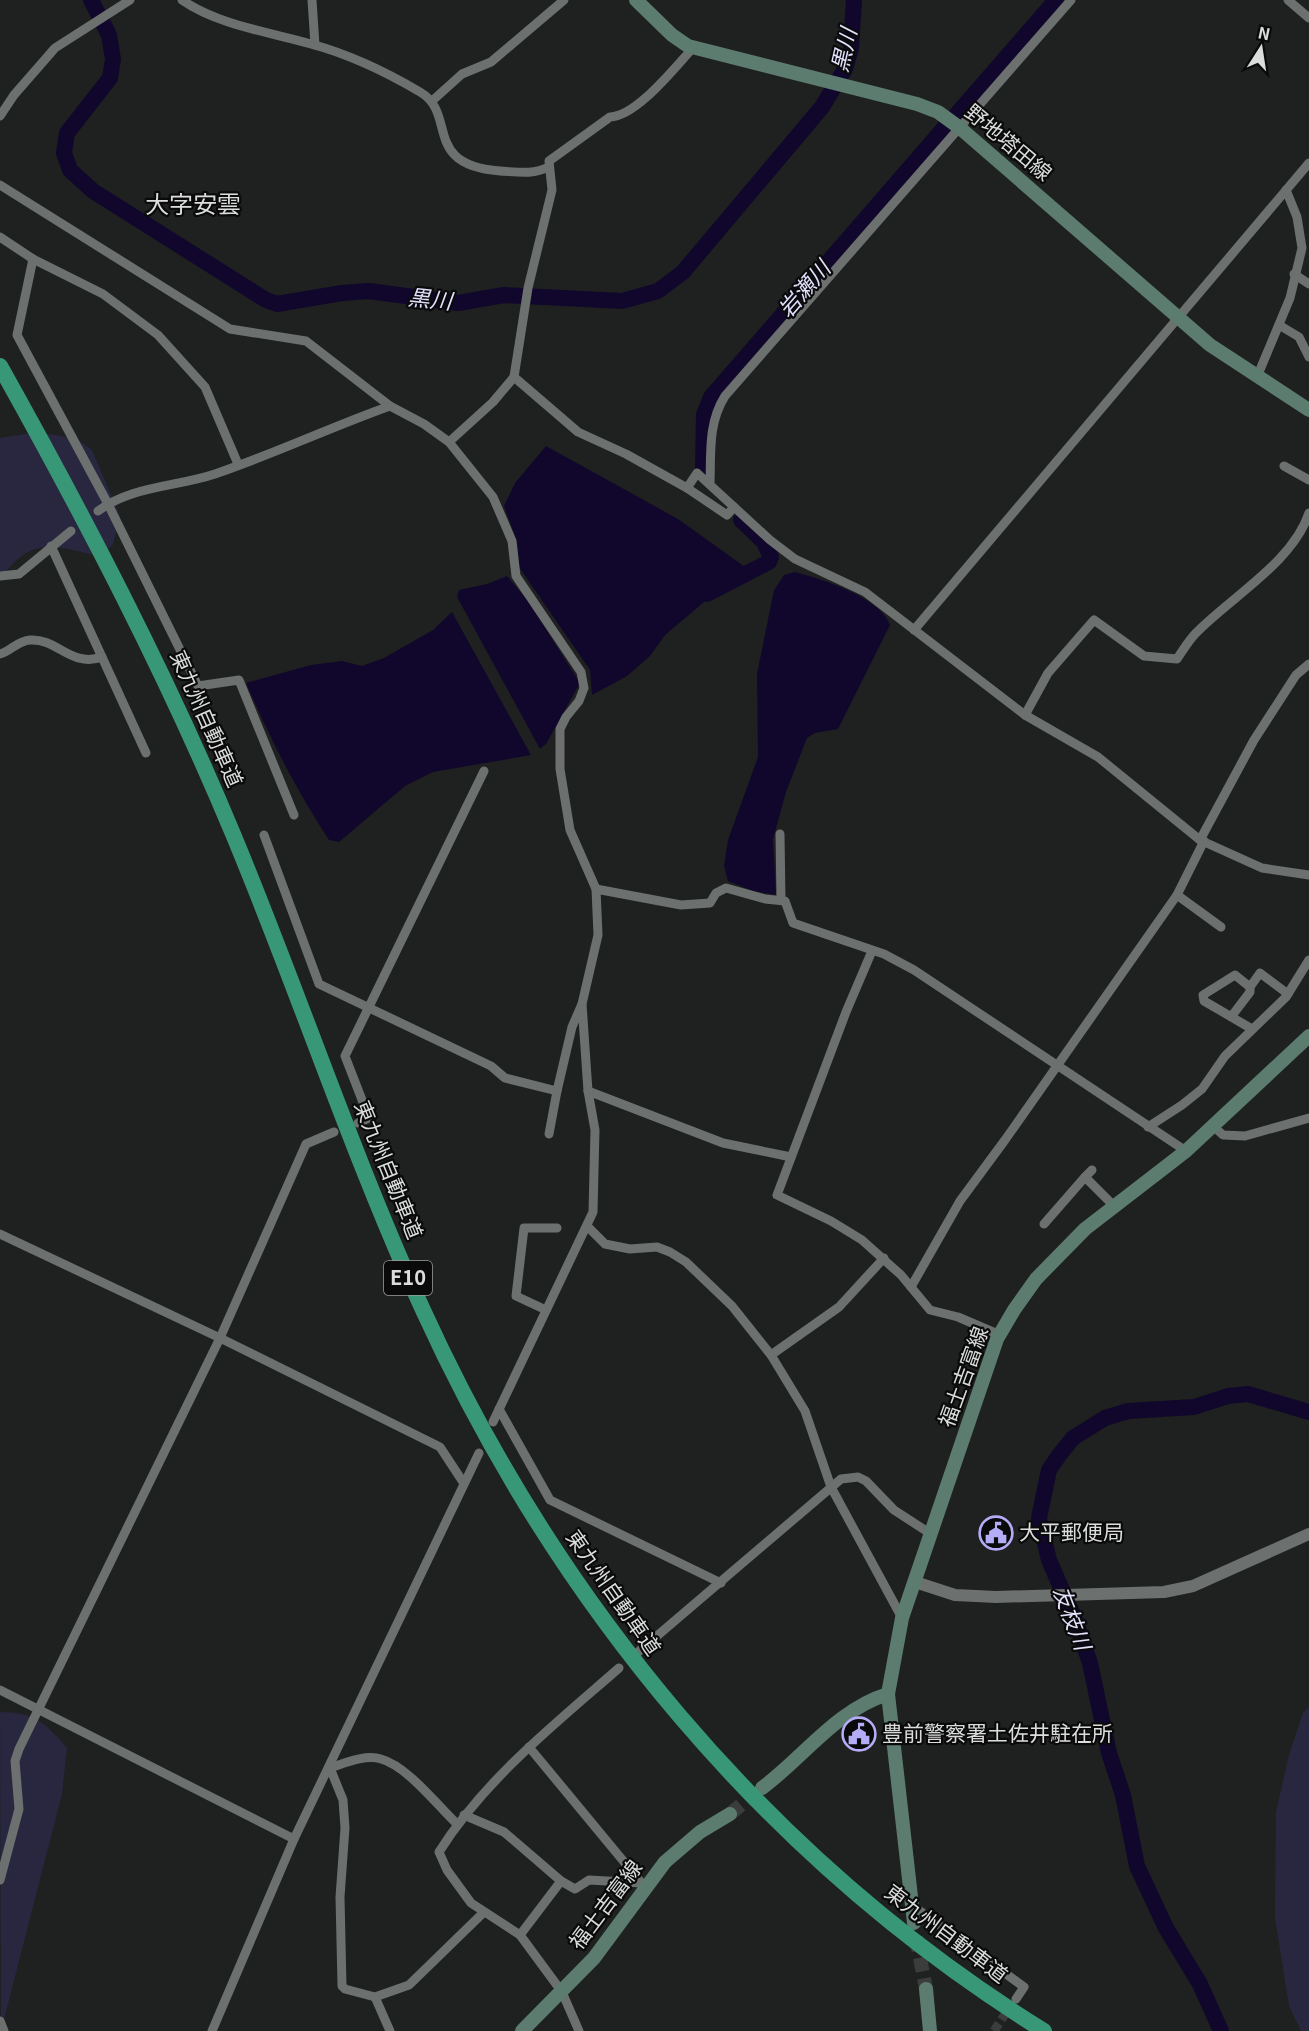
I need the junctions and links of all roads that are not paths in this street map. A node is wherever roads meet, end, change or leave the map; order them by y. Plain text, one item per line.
1 (130, 0) edge
2 (182, 0) edge
3 (312, 0) edge
4 (564, 0) edge
5 (636, 0) edge
6 (1071, 0) edge
7 (1288, 0) edge
8 (1309, 18) edge
9 (315, 45) junction
10 (693, 48) junction
11 (432, 101) junction
12 (0, 116) edge
13 (960, 128) junction
14 (1309, 163) edge
15 (549, 167) junction
16 (0, 185) edge
17 (1286, 190) junction
18 (0, 237) edge
19 (33, 259) junction
20 (1294, 274) junction
21 (1309, 284) edge
22 (1176, 317) junction
23 (1279, 325) junction
24 (1309, 357) edge
25 (0, 366) edge
26 (513, 377) junction
27 (1257, 377) junction
28 (390, 406) junction
29 (1309, 410) edge
30 (449, 442) junction
31 (238, 464) junction
32 (1284, 466) dead end
33 (1309, 480) edge
34 (710, 484) junction
35 (687, 488) junction
36 (108, 504) junction
37 (734, 507) junction
38 (98, 511) dead end
39 (1309, 513) edge
40 (71, 531) dead end
41 (51, 546) junction
42 (0, 576) edge
43 (914, 630) junction
44 (0, 654) edge
45 (102, 657) junction
46 (1309, 664) edge
47 (1025, 715) junction
48 (146, 753) dead end
49 (484, 771) dead end
50 (294, 815) dead end
51 (780, 834) dead end
52 (264, 835) dead end
53 (1202, 840) junction
54 (1309, 875) edge
55 (596, 889) junction
56 (1177, 895) junction
57 (782, 900) junction
58 (1221, 927) dead end
59 (872, 951) junction
60 (1309, 960) edge
61 (1250, 987) junction
62 (1288, 994) junction
63 (582, 1004) junction
64 (369, 1009) junction
65 (1231, 1017) junction
66 (1252, 1029) junction
67 (1309, 1036) edge
68 (1059, 1065) junction
69 (557, 1091) junction
70 (588, 1091) junction
71 (1309, 1118) edge
72 (358, 1123) dead end
73 (1213, 1126) junction
74 (1148, 1127) junction
75 (334, 1132) dead end
76 (549, 1134) dead end
77 (1186, 1151) junction
78 (791, 1157) junction
79 (1114, 1206) junction
80 (1044, 1224) dead end
81 (588, 1227) junction
82 (557, 1228) dead end
83 (0, 1234) edge
84 (884, 1258) junction
85 (911, 1287) junction
86 (546, 1310) junction
87 (1000, 1335) junction
88 (220, 1338) junction
89 (771, 1355) junction
90 (499, 1409) junction
91 (493, 1422) dead end
92 (479, 1453) dead end
93 (464, 1482) junction
94 (831, 1486) junction
95 (931, 1534) junction
96 (1309, 1534) edge
97 (915, 1582) junction
98 (721, 1583) junction
99 (902, 1618) junction
100 (637, 1653) dead end
101 (619, 1668) dead end
102 (0, 1690) edge
103 (888, 1694) junction
104 (38, 1709) junction
105 (530, 1747) junction
106 (330, 1768) junction
107 (762, 1788) tunnel mouth
108 (730, 1814) tunnel mouth
109 (464, 1815) junction
110 (457, 1824) junction
111 (294, 1839) junction
112 (0, 1880) edge
113 (561, 1881) junction
114 (643, 1885) junction
115 (913, 1906) junction
116 (483, 1913) junction
117 (914, 1923) tunnel mouth
118 (520, 1935) junction
119 (926, 1989) tunnel mouth
120 (562, 1992) junction
121 (375, 1997) junction
122 (1016, 1998) dead end
123 (0, 2021) edge
124 (4, 2031) edge
125 (212, 2031) edge
126 (390, 2031) edge
127 (522, 2031) edge
128 (579, 2031) edge
129 (930, 2031) edge
130 (1044, 2031) edge

1 - 12 street
2 - 9 street
3 - 9 street
4 - 11 street
5 - 10 main road, 野地塔田線
6 - 13 street
7 - 8 street
9 - 11 street
10 - 13 main road, 野地塔田線
10 - 15 street
11 - 15 street
13 - 22 main road, 野地塔田線
13 - 34 street
14 - 17 street
15 - 26 street
16 - 28 street
17 - 20 street
17 - 22 street
18 - 19 street
19 - 31 street
19 - 36 street
20 - 21 street
20 - 23 street
22 - 27 main road, 野地塔田線
22 - 43 street
23 - 24 street
23 - 27 street
25 - 130 highway, 東九州自動車道 / E10
26 - 30 street
26 - 35 street
27 - 29 main road, 野地塔田線
28 - 30 street
28 - 31 street
30 - 55 street
31 - 36 street
32 - 33 street
34 - 35 street
34 - 37 street
35 - 37 street
36 - 38 street
36 - 50 street
37 - 43 street
39 - 47 street
40 - 41 street
41 - 42 street
41 - 45 street
43 - 47 street
44 - 45 street
45 - 48 street
46 - 53 street
47 - 53 street
49 - 64 street
51 - 57 street
52 - 64 street
53 - 54 street
53 - 56 street
55 - 57 street
55 - 63 street
56 - 58 street
56 - 68 street
57 - 59 street
59 - 68 street
59 - 78 street
60 - 62 street
61 - 62 street
61 - 65 street
61 - 65 street
62 - 66 street
63 - 69 street
63 - 70 street
64 - 69 street
64 - 72 street
65 - 66 street
66 - 74 street
67 - 73 main road, 福土吉富線
68 - 74 street
68 - 85 street
69 - 76 street
70 - 78 street
70 - 81 street
71 - 73 street
73 - 77 main road, 福土吉富線
74 - 77 street
75 - 88 street
77 - 79 main road, 福土吉富線
78 - 84 street
79 - 80 street
79 - 87 main road, 福土吉富線
81 - 86 street
81 - 89 street
82 - 86 street
83 - 88 street
84 - 85 street
84 - 89 street
85 - 87 street
86 - 90 street
87 - 95 main road, 福土吉富線
88 - 93 street
88 - 104 street
89 - 94 street
90 - 91 street
90 - 98 street
92 - 93 street
93 - 106 street
94 - 95 street
94 - 98 street
94 - 99 street
95 - 97 main road, 福土吉富線
96 - 97 street
97 - 99 main road, 福土吉富線
98 - 100 street
99 - 103 main road, 福土吉富線
101 - 105 street
102 - 104 street
103 - 107 main road
103 - 115 main road, 福土吉富線
104 - 111 street
104 - 112 street
105 - 109 street
105 - 114 street
106 - 110 street
106 - 111 street
106 - 121 street
108 - 114 main road, 福土吉富線
109 - 110 street
109 - 113 street
110 - 116 street
111 - 125 street
113 - 114 street
113 - 118 street
114 - 120 main road, 福土吉富線
115 - 117 main road, 福土吉富線
115 - 122 street
116 - 118 street
116 - 121 street
118 - 120 street
119 - 129 main road
120 - 127 main road, 福土吉富線
120 - 128 street
121 - 126 street
123 - 124 street

